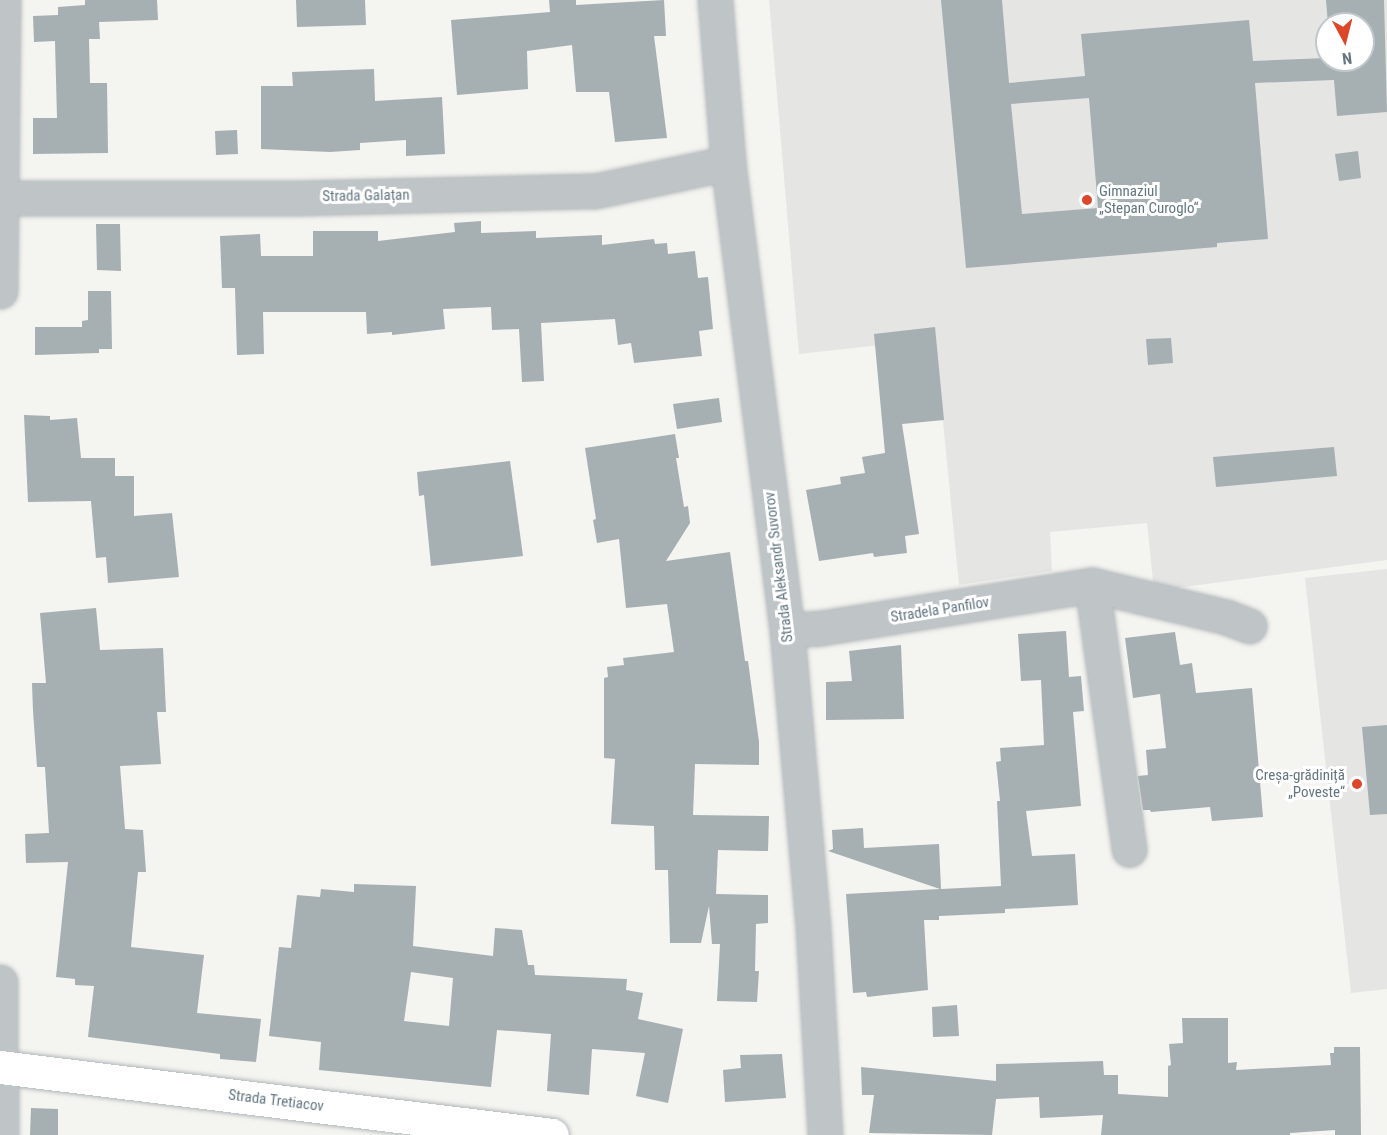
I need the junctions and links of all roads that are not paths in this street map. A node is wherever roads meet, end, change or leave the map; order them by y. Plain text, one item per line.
1 (3, 0) edge
2 (715, 0) edge
3 (728, 163) junction
4 (1, 199) edge
5 (0, 291) edge
6 (1092, 585) junction
7 (1249, 626) dead end
8 (787, 630) junction
9 (1129, 849) dead end
10 (0, 982) edge
11 (1, 1067) edge
12 (1, 1135) edge
13 (552, 1135) edge
14 (825, 1135) edge

1 - 4 street
2 - 3 street, Strada Aleksandr Suvorov
3 - 4 street, Strada Galațan
3 - 8 street, Strada Aleksandr Suvorov
4 - 5 street
6 - 7 street, Stradela Panfilov
6 - 8 street, Stradela Panfilov
6 - 9 street
8 - 14 street, Strada Aleksandr Suvorov
10 - 11 street
11 - 12 street
11 - 13 street, Strada Tretiacov

